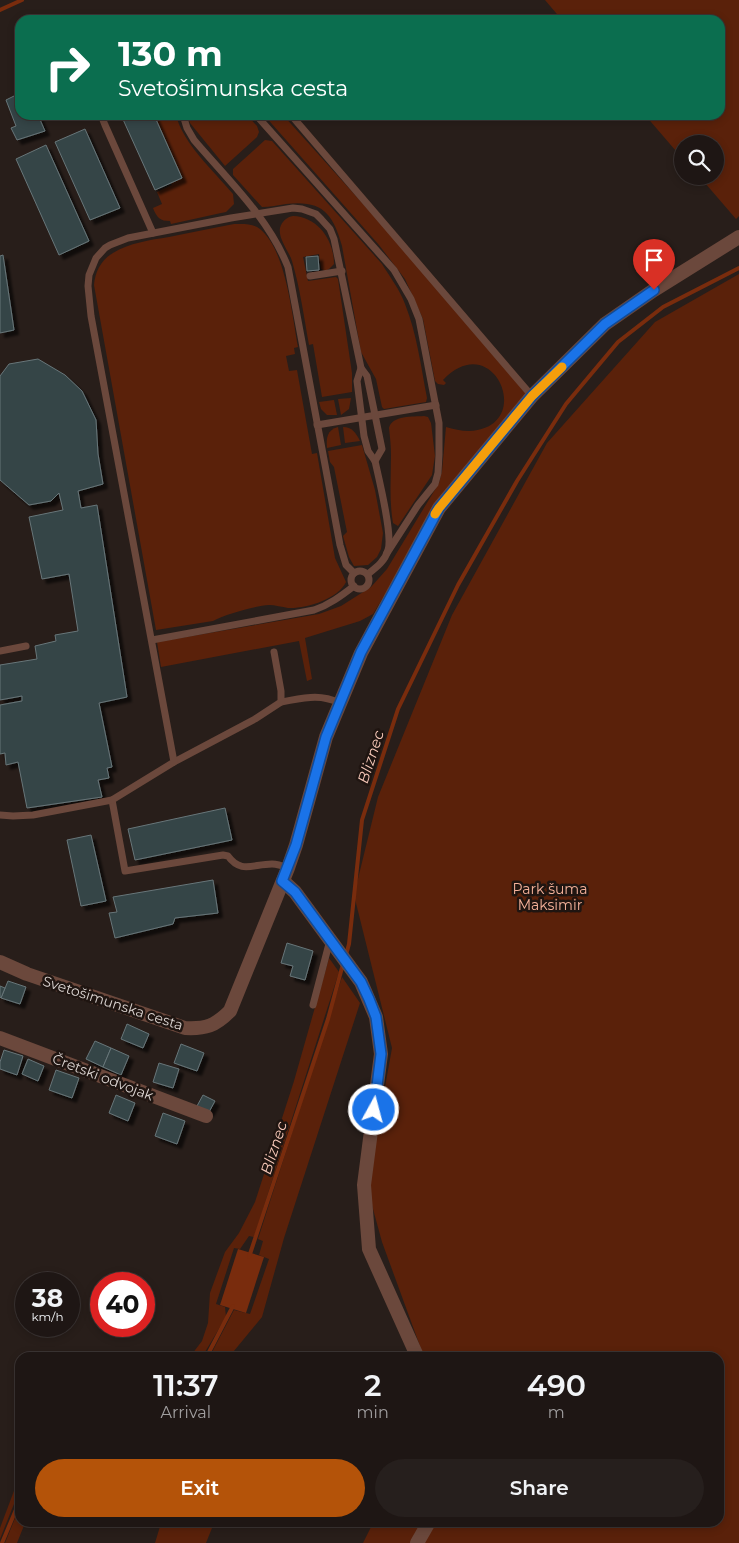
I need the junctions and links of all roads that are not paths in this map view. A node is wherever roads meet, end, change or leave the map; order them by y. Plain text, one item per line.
1 (105, 120) edge
2 (185, 120) edge
3 (261, 120) edge
4 (295, 120) edge
5 (257, 214) junction
6 (153, 233) junction
7 (739, 237) edge
8 (342, 271) junction
9 (310, 276) dead end
10 (361, 368) junction
11 (532, 396) junction
12 (436, 405) junction
13 (375, 415) junction
14 (362, 417) junction
15 (317, 425) junction
16 (375, 461) junction
17 (387, 553) junction
18 (354, 573) junction
19 (368, 574) junction
20 (354, 586) junction
21 (152, 640) junction
22 (26, 646) dead end
23 (0, 651) edge
24 (274, 652) dead end
25 (281, 702) junction
26 (340, 704) junction
27 (174, 762) junction
28 (112, 800) junction
29 (0, 815) edge
30 (285, 874) junction
31 (333, 944) junction
32 (0, 962) edge
33 (313, 1005) dead end
34 (0, 1038) edge
35 (206, 1116) dead end
36 (415, 1352) edge
37 (426, 1527) edge
38 (417, 1543) edge

1 - 6 lane
2 - 5 lane
3 - 12 lane
4 - 11 lane
5 - 6 lane
5 - 8 lane
5 - 15 lane
6 - 21 lane
7 - 11 street, Svetošimunska cesta
8 - 9 lane
8 - 10 lane
10 - 13 lane
10 - 14 lane
11 - 26 street, Svetošimunska cesta
12 - 13 lane
12 - 17 lane
13 - 14 lane
13 - 16 lane
14 - 15 lane
14 - 16 lane
15 - 18 lane
16 - 17 lane
17 - 19 lane
18 - 19 lane
18 - 20 lane
19 - 20 lane
20 - 21 lane
21 - 27 lane
22 - 23 lane
24 - 25 lane
25 - 26 lane
25 - 27 lane
26 - 30 street, Svetošimunska cesta
27 - 28 lane
28 - 29 lane
28 - 30 lane
30 - 31 street
30 - 32 street, Svetošimunska cesta
31 - 33 lane
31 - 36 street
34 - 35 street, Čretski odvojak
37 - 38 street

